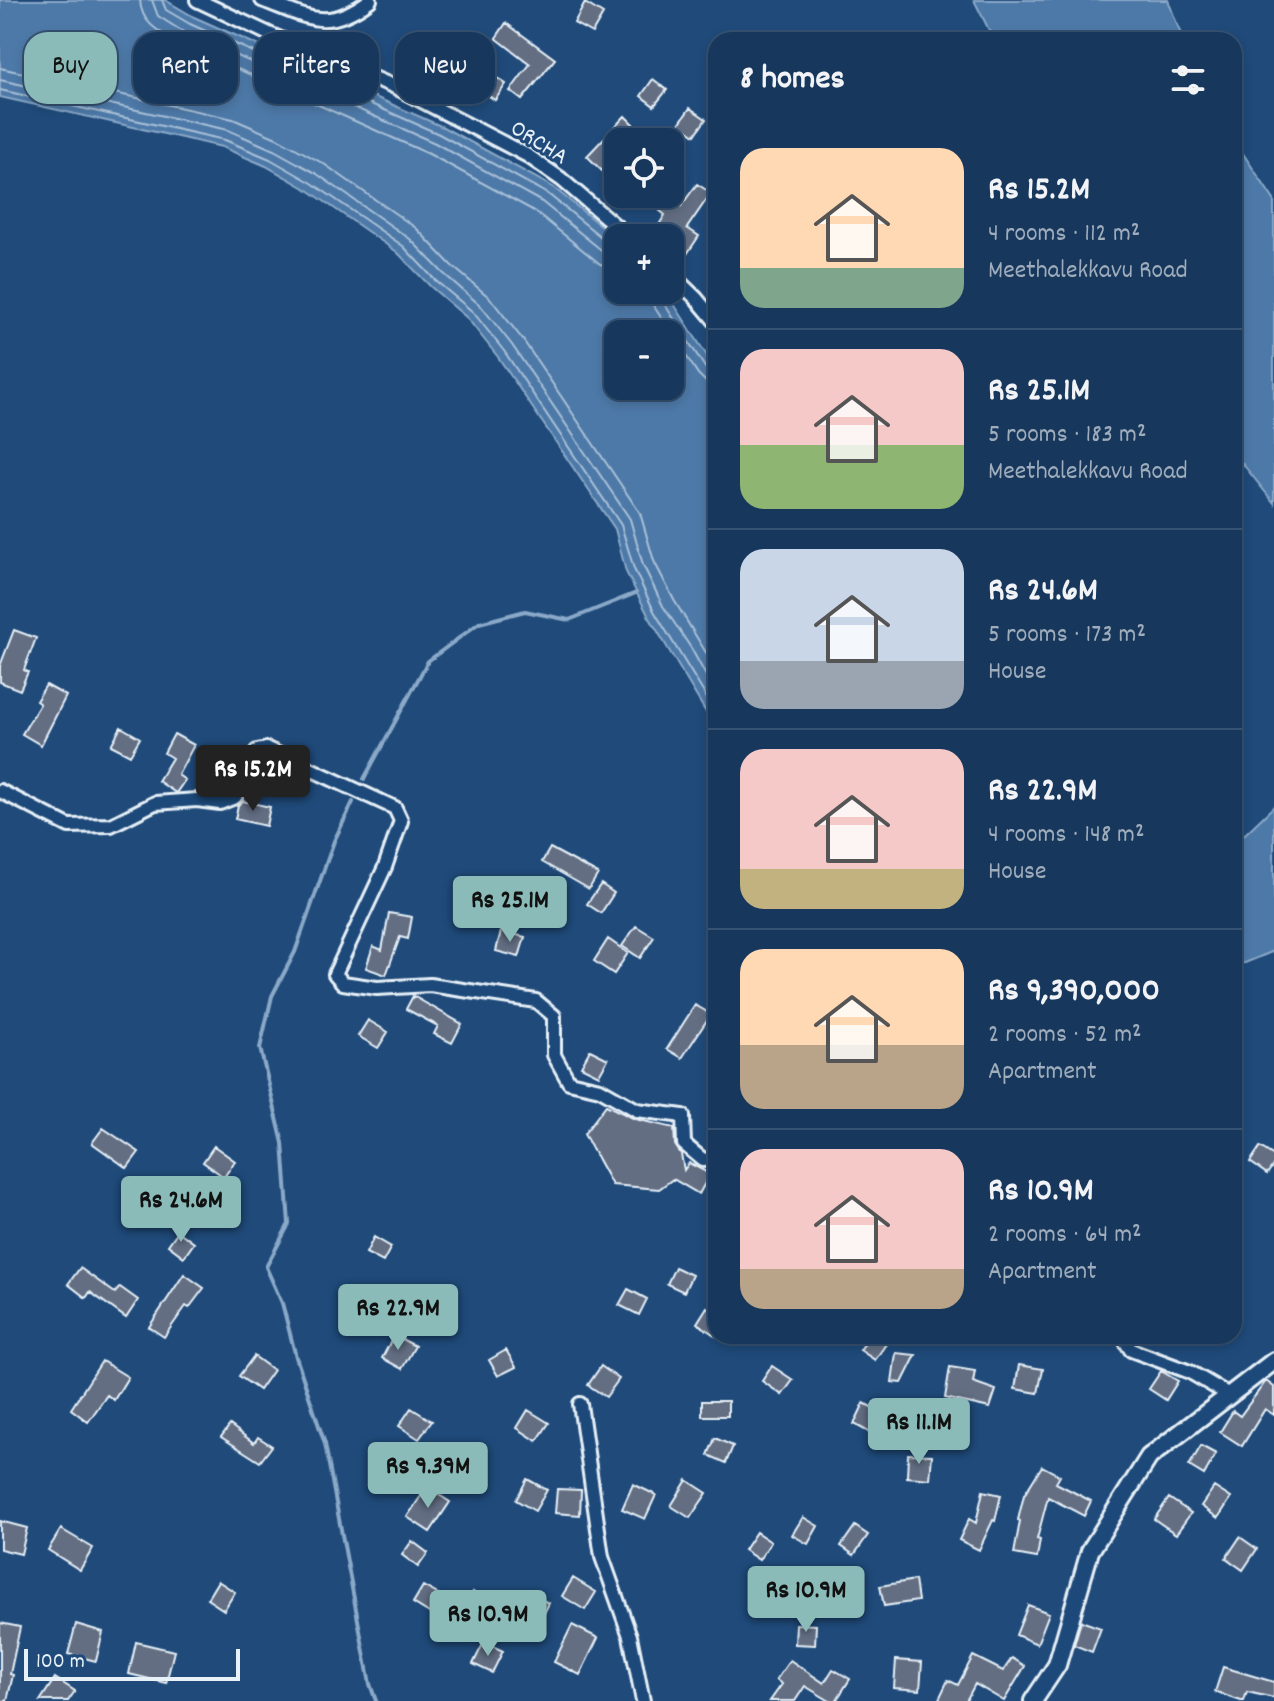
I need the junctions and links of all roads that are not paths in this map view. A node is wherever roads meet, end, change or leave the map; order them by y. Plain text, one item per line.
1 (197, 0) edge
2 (262, 0) edge
3 (370, 0) edge
4 (614, 224) edge
5 (684, 286) edge
6 (708, 312) edge
7 (0, 791) edge
8 (708, 1160) edge
9 (1127, 1344) edge
10 (1272, 1367) edge
11 (1229, 1395) junction
12 (580, 1404) dead end
13 (643, 1701) edge
14 (1033, 1701) edge

1 - 4 street, ORCHA
2 - 3 street
5 - 6 street
7 - 8 street
9 - 11 street
10 - 11 main road
11 - 14 main road
12 - 13 street

